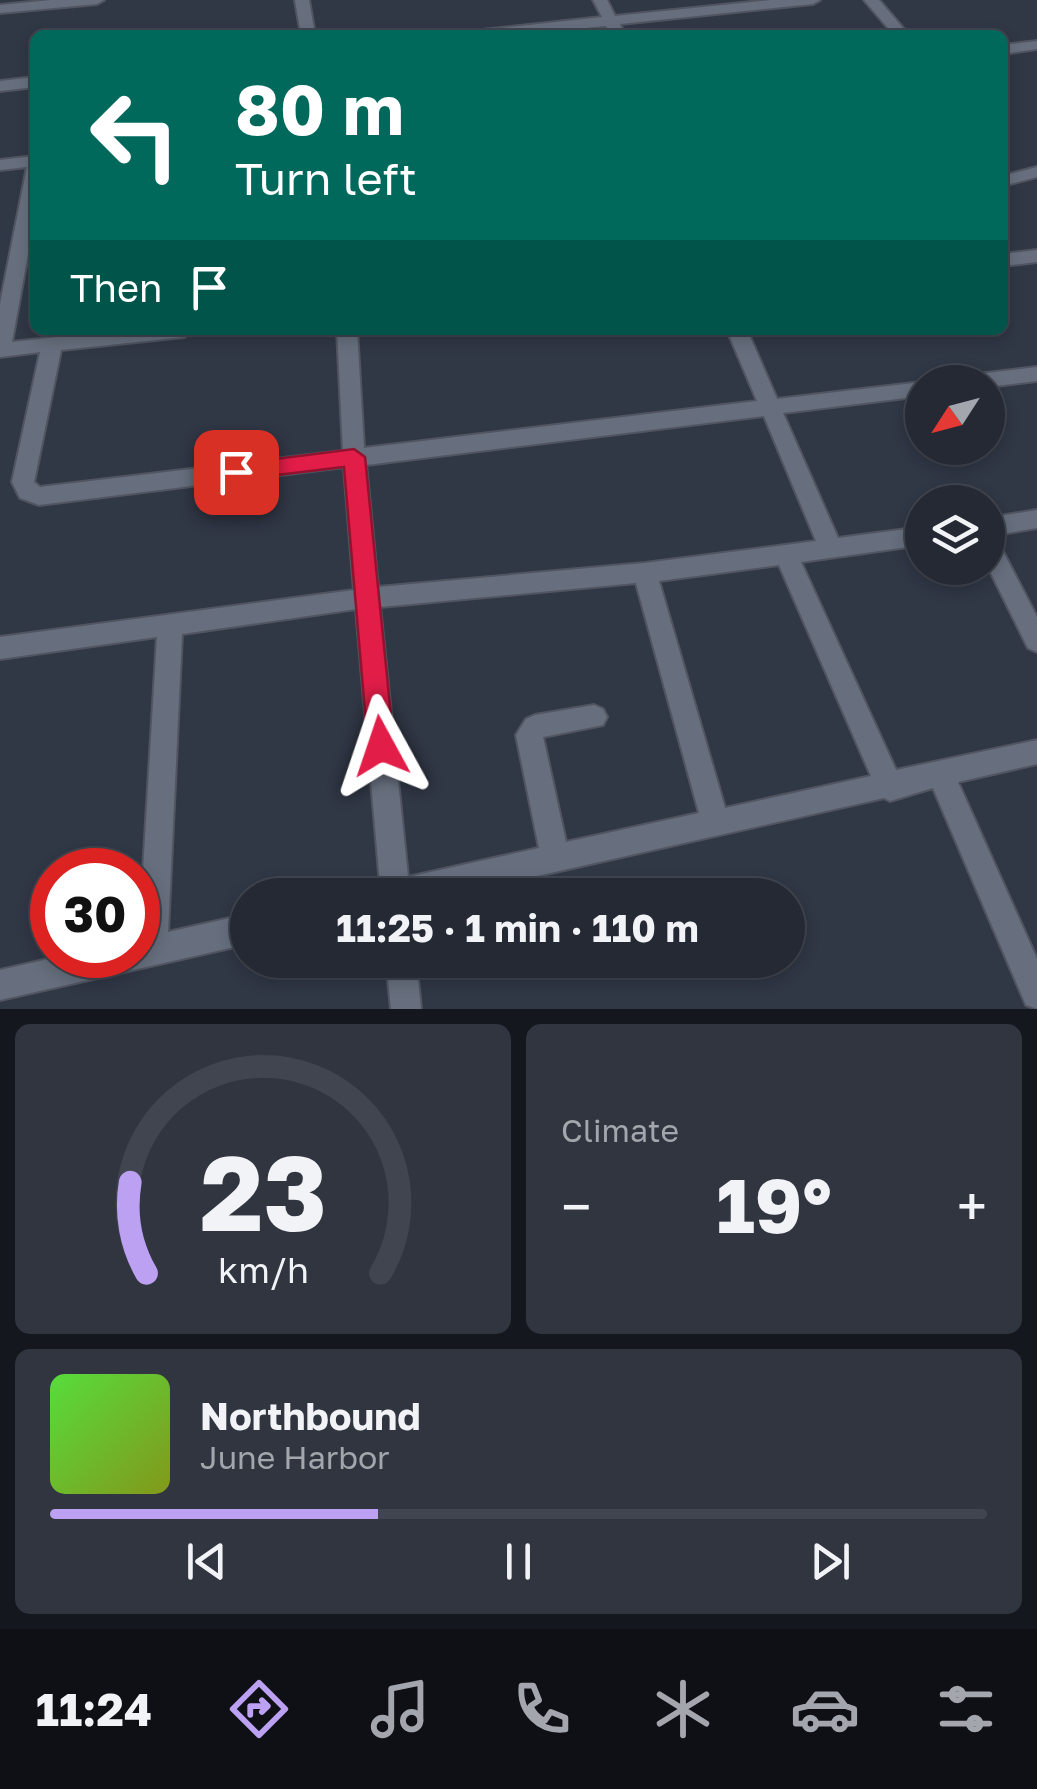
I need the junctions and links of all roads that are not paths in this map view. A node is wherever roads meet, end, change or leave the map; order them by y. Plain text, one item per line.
1 (98, 0) edge
2 (302, 0) edge
3 (600, 0) edge
4 (813, 0) edge
5 (871, 0) edge
6 (0, 9) edge
7 (610, 20) junction
8 (307, 30) edge
9 (519, 30) edge
10 (615, 30) edge
11 (898, 30) edge
12 (1037, 44) edge
13 (1008, 49) edge
14 (30, 83) edge
15 (0, 86) edge
16 (30, 164) edge
17 (0, 165) edge
18 (1037, 172) edge
19 (1008, 179) edge
20 (30, 191) edge
21 (1037, 256) edge
22 (1008, 259) edge
23 (136, 335) edge
24 (347, 335) edge
25 (739, 335) edge
26 (52, 344) junction
27 (0, 350) edge
28 (1037, 374) edge
29 (1005, 378) edge
30 (905, 390) edge
31 (772, 408) junction
32 (354, 457) junction
33 (1037, 519) edge
34 (1005, 524) edge
35 (905, 539) edge
36 (832, 550) junction
37 (786, 556) junction
38 (645, 573) junction
39 (1005, 578) edge
40 (367, 598) junction
41 (170, 625) junction
42 (1037, 641) edge
43 (0, 648) edge
44 (594, 717) dead end
45 (1037, 752) edge
46 (942, 776) junction
47 (890, 788) junction
48 (716, 825) junction
49 (158, 848) edge
50 (555, 860) junction
51 (392, 878) edge
52 (469, 878) edge
53 (230, 933) edge
54 (160, 950) edge
55 (32, 978) edge
56 (403, 978) edge
57 (0, 985) edge
58 (1037, 994) edge
59 (406, 1009) edge

1 - 6 street
2 - 8 street
3 - 7 street
4 - 7 street
5 - 11 street
7 - 9 street
7 - 10 street
12 - 13 street
14 - 15 street
16 - 17 street
18 - 19 street
20 - 27 street
21 - 22 street
23 - 26 street
24 - 32 street
25 - 31 street
26 - 27 street
26 - 32 street
28 - 29 street
30 - 31 street
31 - 32 street
31 - 36 street
32 - 40 street
33 - 34 street
35 - 36 street
36 - 37 street
37 - 38 street
37 - 47 street
38 - 40 street
38 - 48 street
39 - 42 street
40 - 41 street
40 - 51 street
41 - 43 street
41 - 49 street
44 - 50 street
45 - 46 street
46 - 47 street
46 - 58 street
47 - 48 street
48 - 50 street
50 - 52 street
53 - 54 street
55 - 57 street
56 - 59 street

